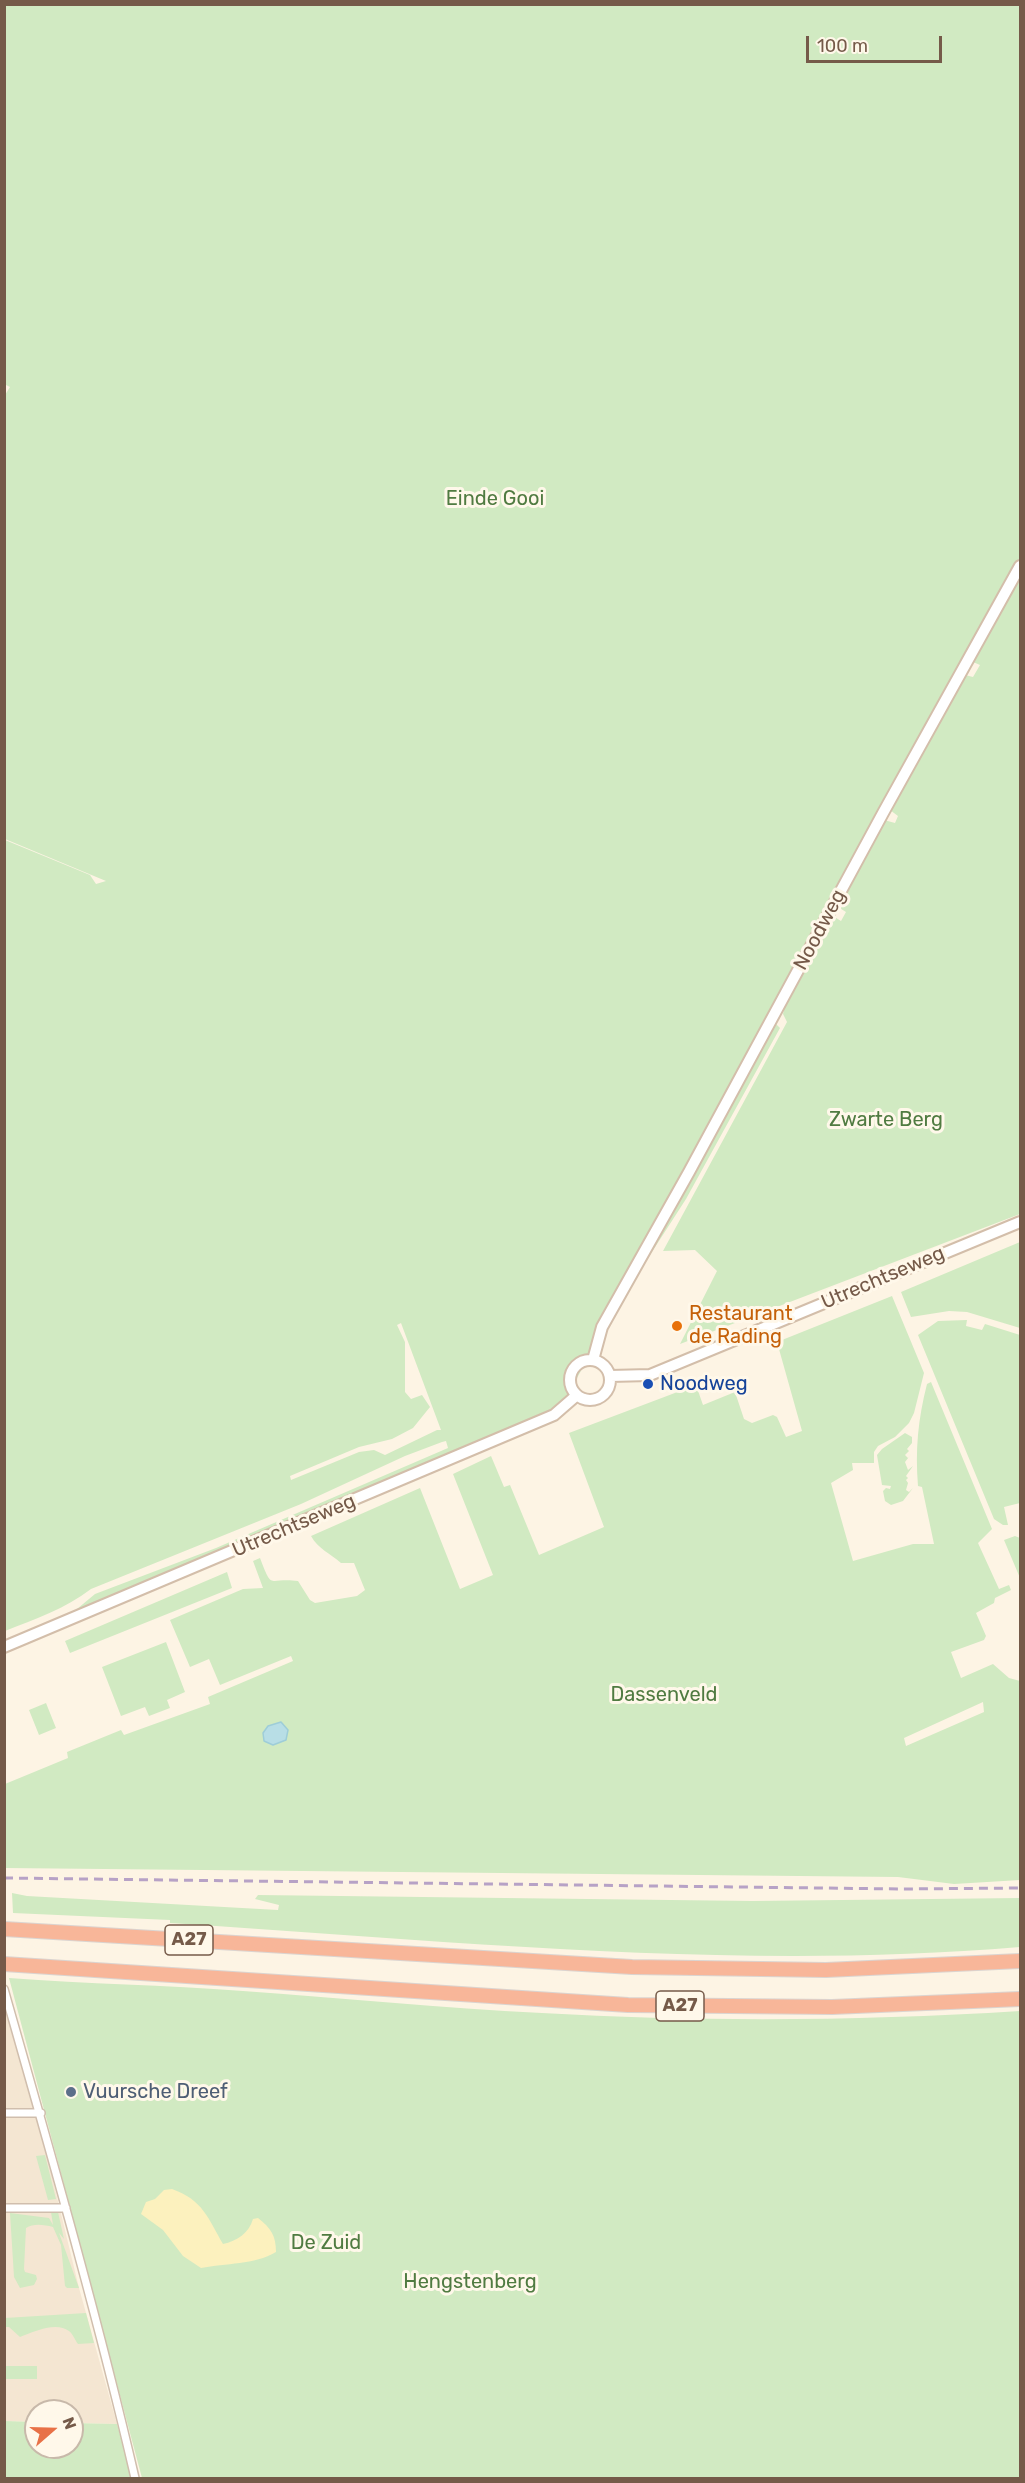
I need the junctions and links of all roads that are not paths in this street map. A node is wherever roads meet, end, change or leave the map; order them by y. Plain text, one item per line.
1 (1020, 566) edge
2 (1020, 1222) edge
3 (593, 1359) junction
4 (610, 1376) junction
5 (577, 1395) junction
6 (4, 1647) edge
7 (4, 1929) edge
8 (1020, 1961) edge
9 (4, 1964) edge
10 (5, 1990) edge
11 (1020, 1999) edge
12 (4, 2113) edge
13 (41, 2113) junction
14 (4, 2208) edge
15 (66, 2208) junction
16 (135, 2478) edge

1 - 3 main road, Noodweg
2 - 4 main road, Utrechtseweg
3 - 4 main road
3 - 5 main road
4 - 5 main road
5 - 6 main road, Utrechtseweg
7 - 8 highway, A27
9 - 11 highway, A27
10 - 13 street
12 - 13 street
13 - 15 street
14 - 15 street
15 - 16 street

